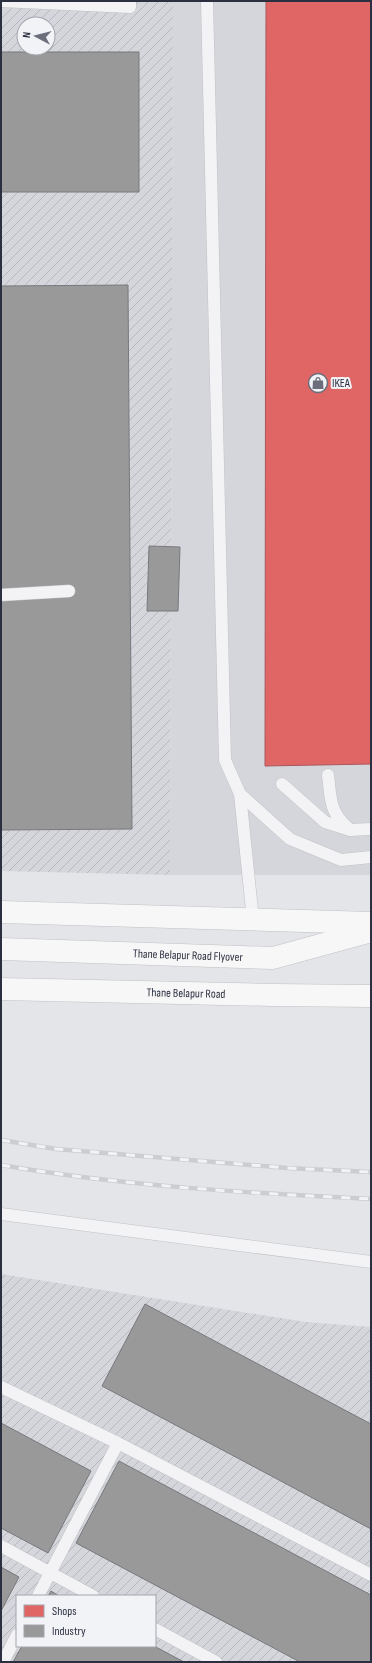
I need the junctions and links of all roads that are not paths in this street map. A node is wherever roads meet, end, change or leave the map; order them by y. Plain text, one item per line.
1 (1, 1) edge
2 (130, 1) edge
3 (207, 1) edge
4 (69, 591) dead end
5 (1, 595) edge
6 (328, 775) dead end
7 (282, 784) dead end
8 (240, 794) junction
9 (371, 829) edge
10 (350, 830) junction
11 (371, 857) edge
12 (1, 912) edge
13 (253, 920) junction
14 (371, 923) edge
15 (371, 931) edge
16 (1, 949) edge
17 (1, 989) edge
18 (371, 996) edge
19 (1, 1214) edge
20 (371, 1262) edge
21 (1, 1388) edge
22 (118, 1443) junction
23 (1, 1546) edge
24 (50, 1573) junction
25 (371, 1575) edge
26 (39, 1595) edge
27 (91, 1595) edge
28 (156, 1630) edge
29 (16, 1637) edge
30 (3, 1662) edge
31 (216, 1662) edge

1 - 2 lane
3 - 8 lane
4 - 5 lane
6 - 10 lane
7 - 10 lane
8 - 11 lane
8 - 13 lane
9 - 10 lane
12 - 13 main road
13 - 14 main road
15 - 16 main road, Thane Belapur Road Flyover
17 - 18 main road, Thane Belapur Road
19 - 20 lane
21 - 22 lane
22 - 24 lane
22 - 25 lane
23 - 24 lane
24 - 26 lane
24 - 27 lane
28 - 31 lane
29 - 30 lane

